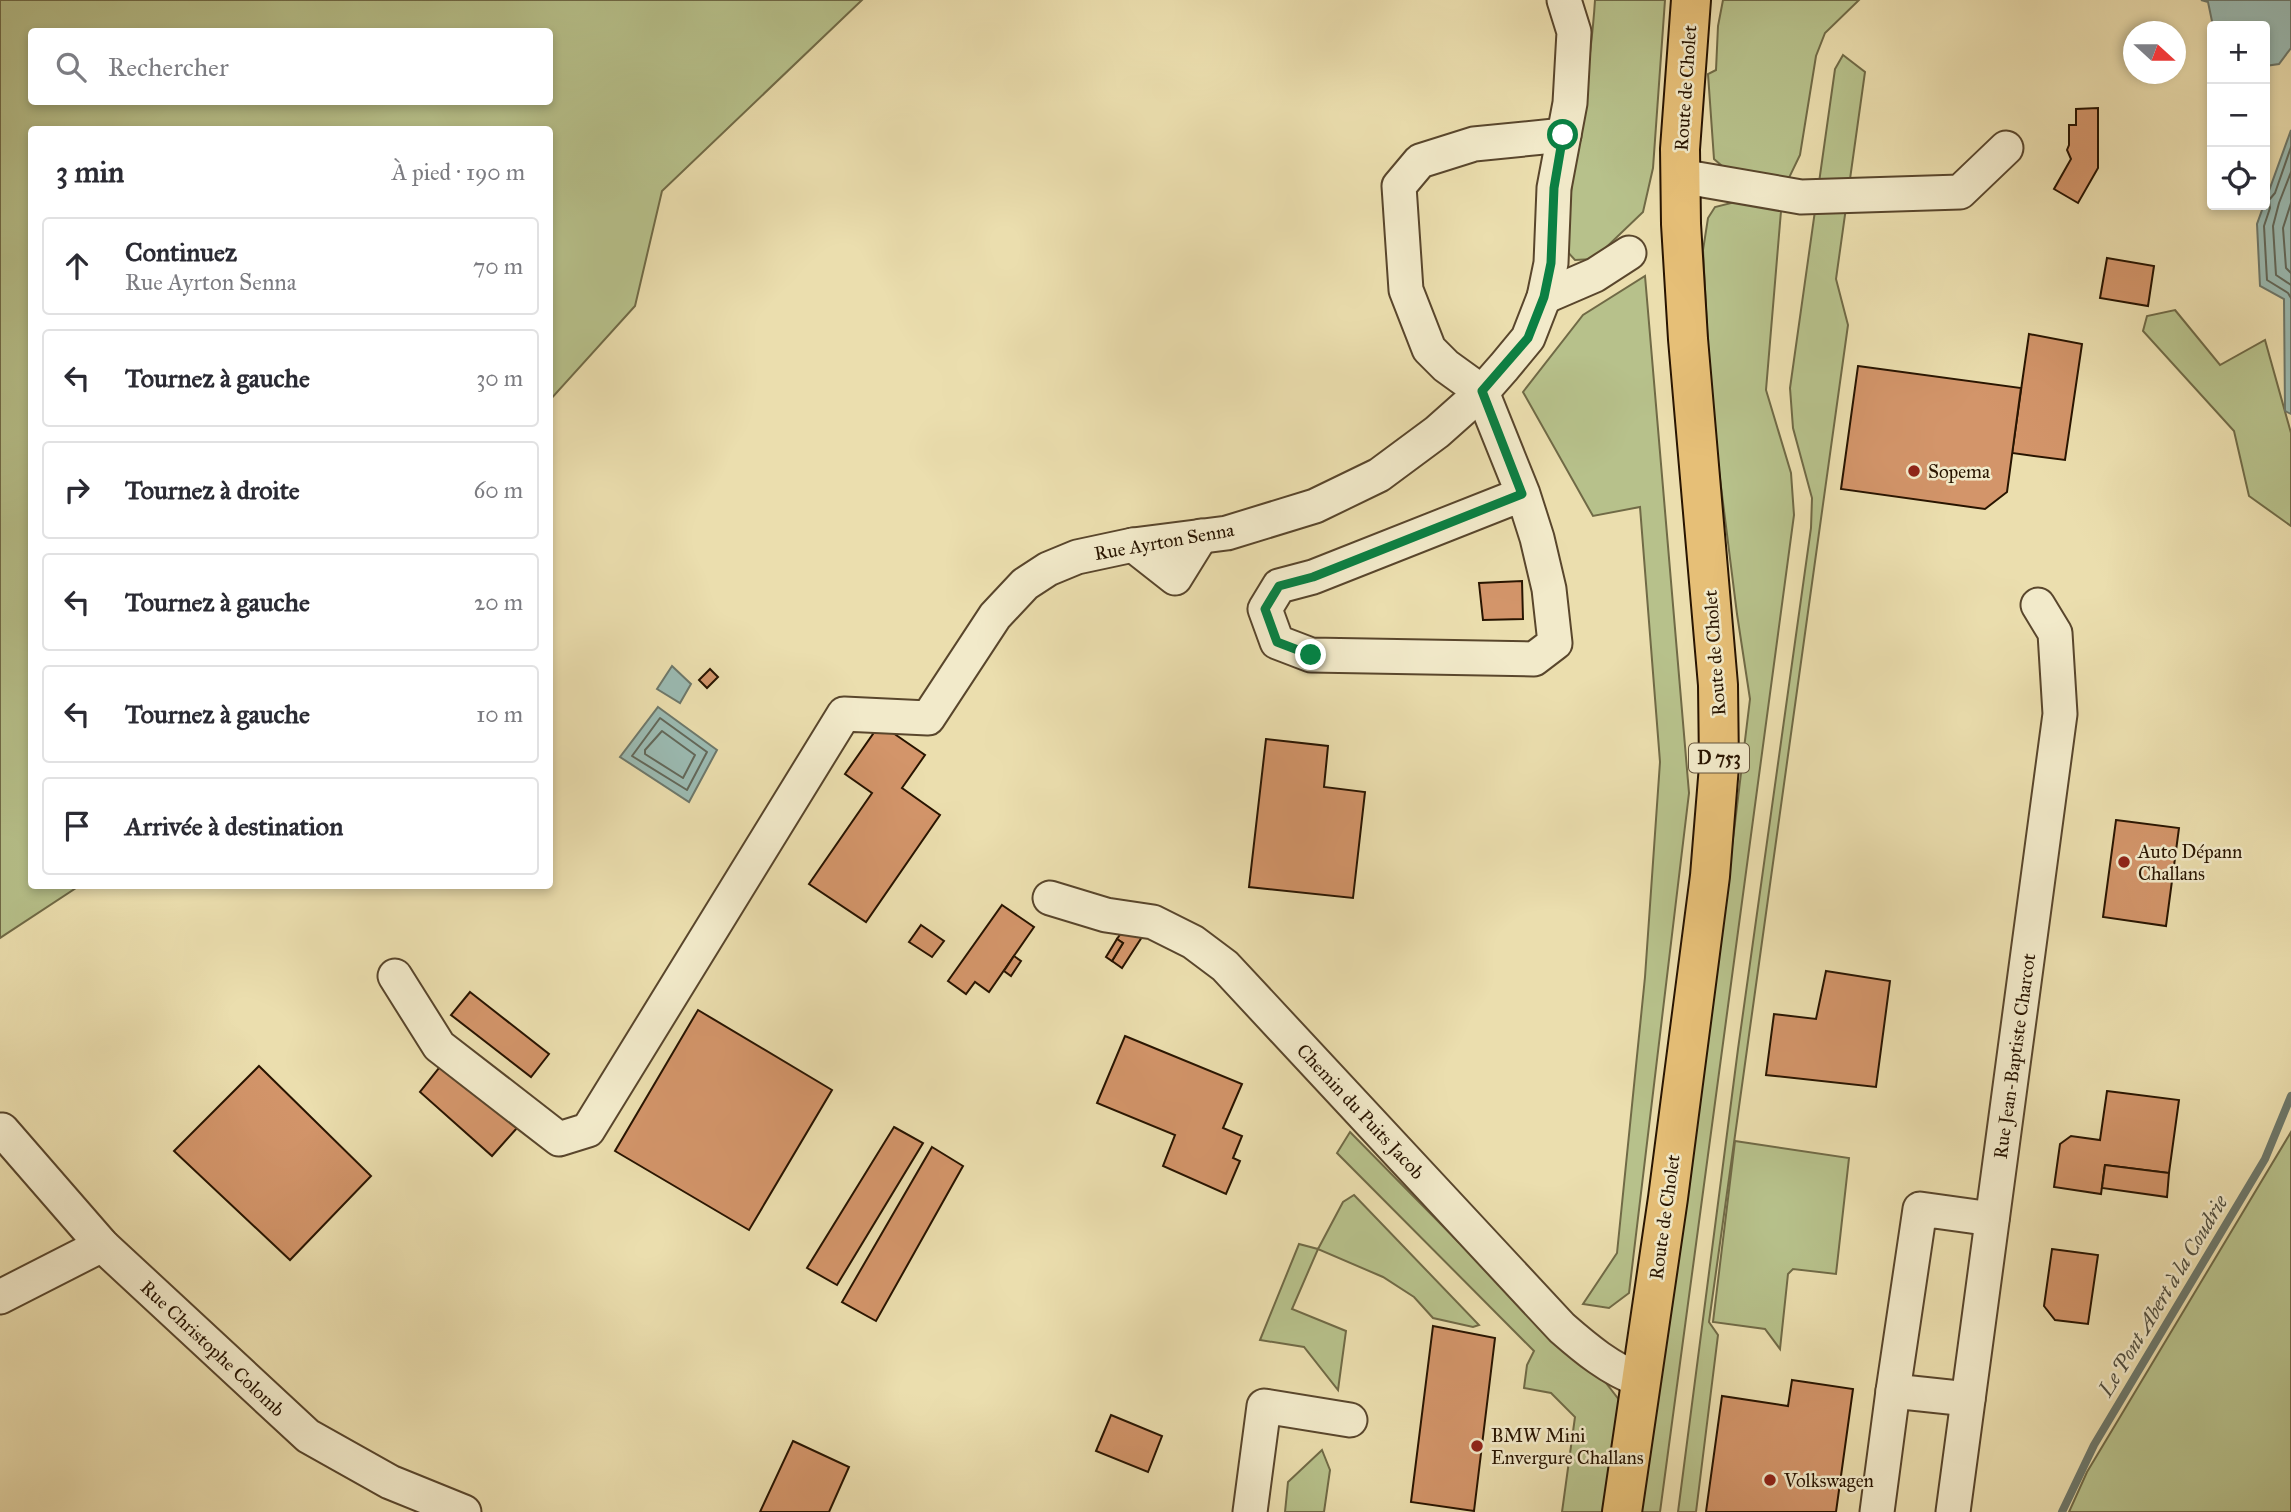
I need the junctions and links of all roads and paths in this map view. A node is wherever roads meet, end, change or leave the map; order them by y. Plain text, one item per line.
1 (1564, 0) edge
2 (1691, 0) edge
3 (1563, 135) junction
4 (2006, 148) dead end
5 (1680, 176) junction
6 (1629, 253) dead end
7 (1544, 297) junction
8 (1482, 391) junction
9 (1522, 494) junction
10 (2038, 605) dead end
11 (1050, 898) dead end
12 (395, 976) dead end
13 (2, 1130) dead end
14 (1992, 1219) junction
15 (102, 1245) junction
16 (0, 1297) edge
17 (1640, 1380) junction
18 (1893, 1391) junction
19 (1968, 1399) junction
20 (1350, 1420) dead end
21 (464, 1512) edge
22 (1250, 1512) edge
23 (1622, 1512) edge
24 (1877, 1512) edge
25 (1953, 1512) edge

1 - 3 street, Rue Ayrton Senna
2 - 5 main road, Route de Cholet / D 753
3 - 7 street, Rue Ayrton Senna
3 - 8 street
4 - 5 street
5 - 17 main road, Route de Cholet / D 753
6 - 7 street
7 - 8 street, Rue Ayrton Senna
8 - 9 street
8 - 12 street, Rue Ayrton Senna
9 - 9 street
10 - 14 street, Rue Jean-Baptiste Charcot
11 - 17 street, Chemin du Puits Jacob
13 - 15 street, Rue Christophe Colomb
14 - 18 street
14 - 19 street, Rue Jean-Baptiste Charcot
15 - 16 street
15 - 21 street, Rue Christophe Colomb
17 - 23 main road, Route de Cholet / D 753
18 - 19 street
18 - 24 street
19 - 25 street, Rue Jean-Baptiste Charcot
20 - 22 street

